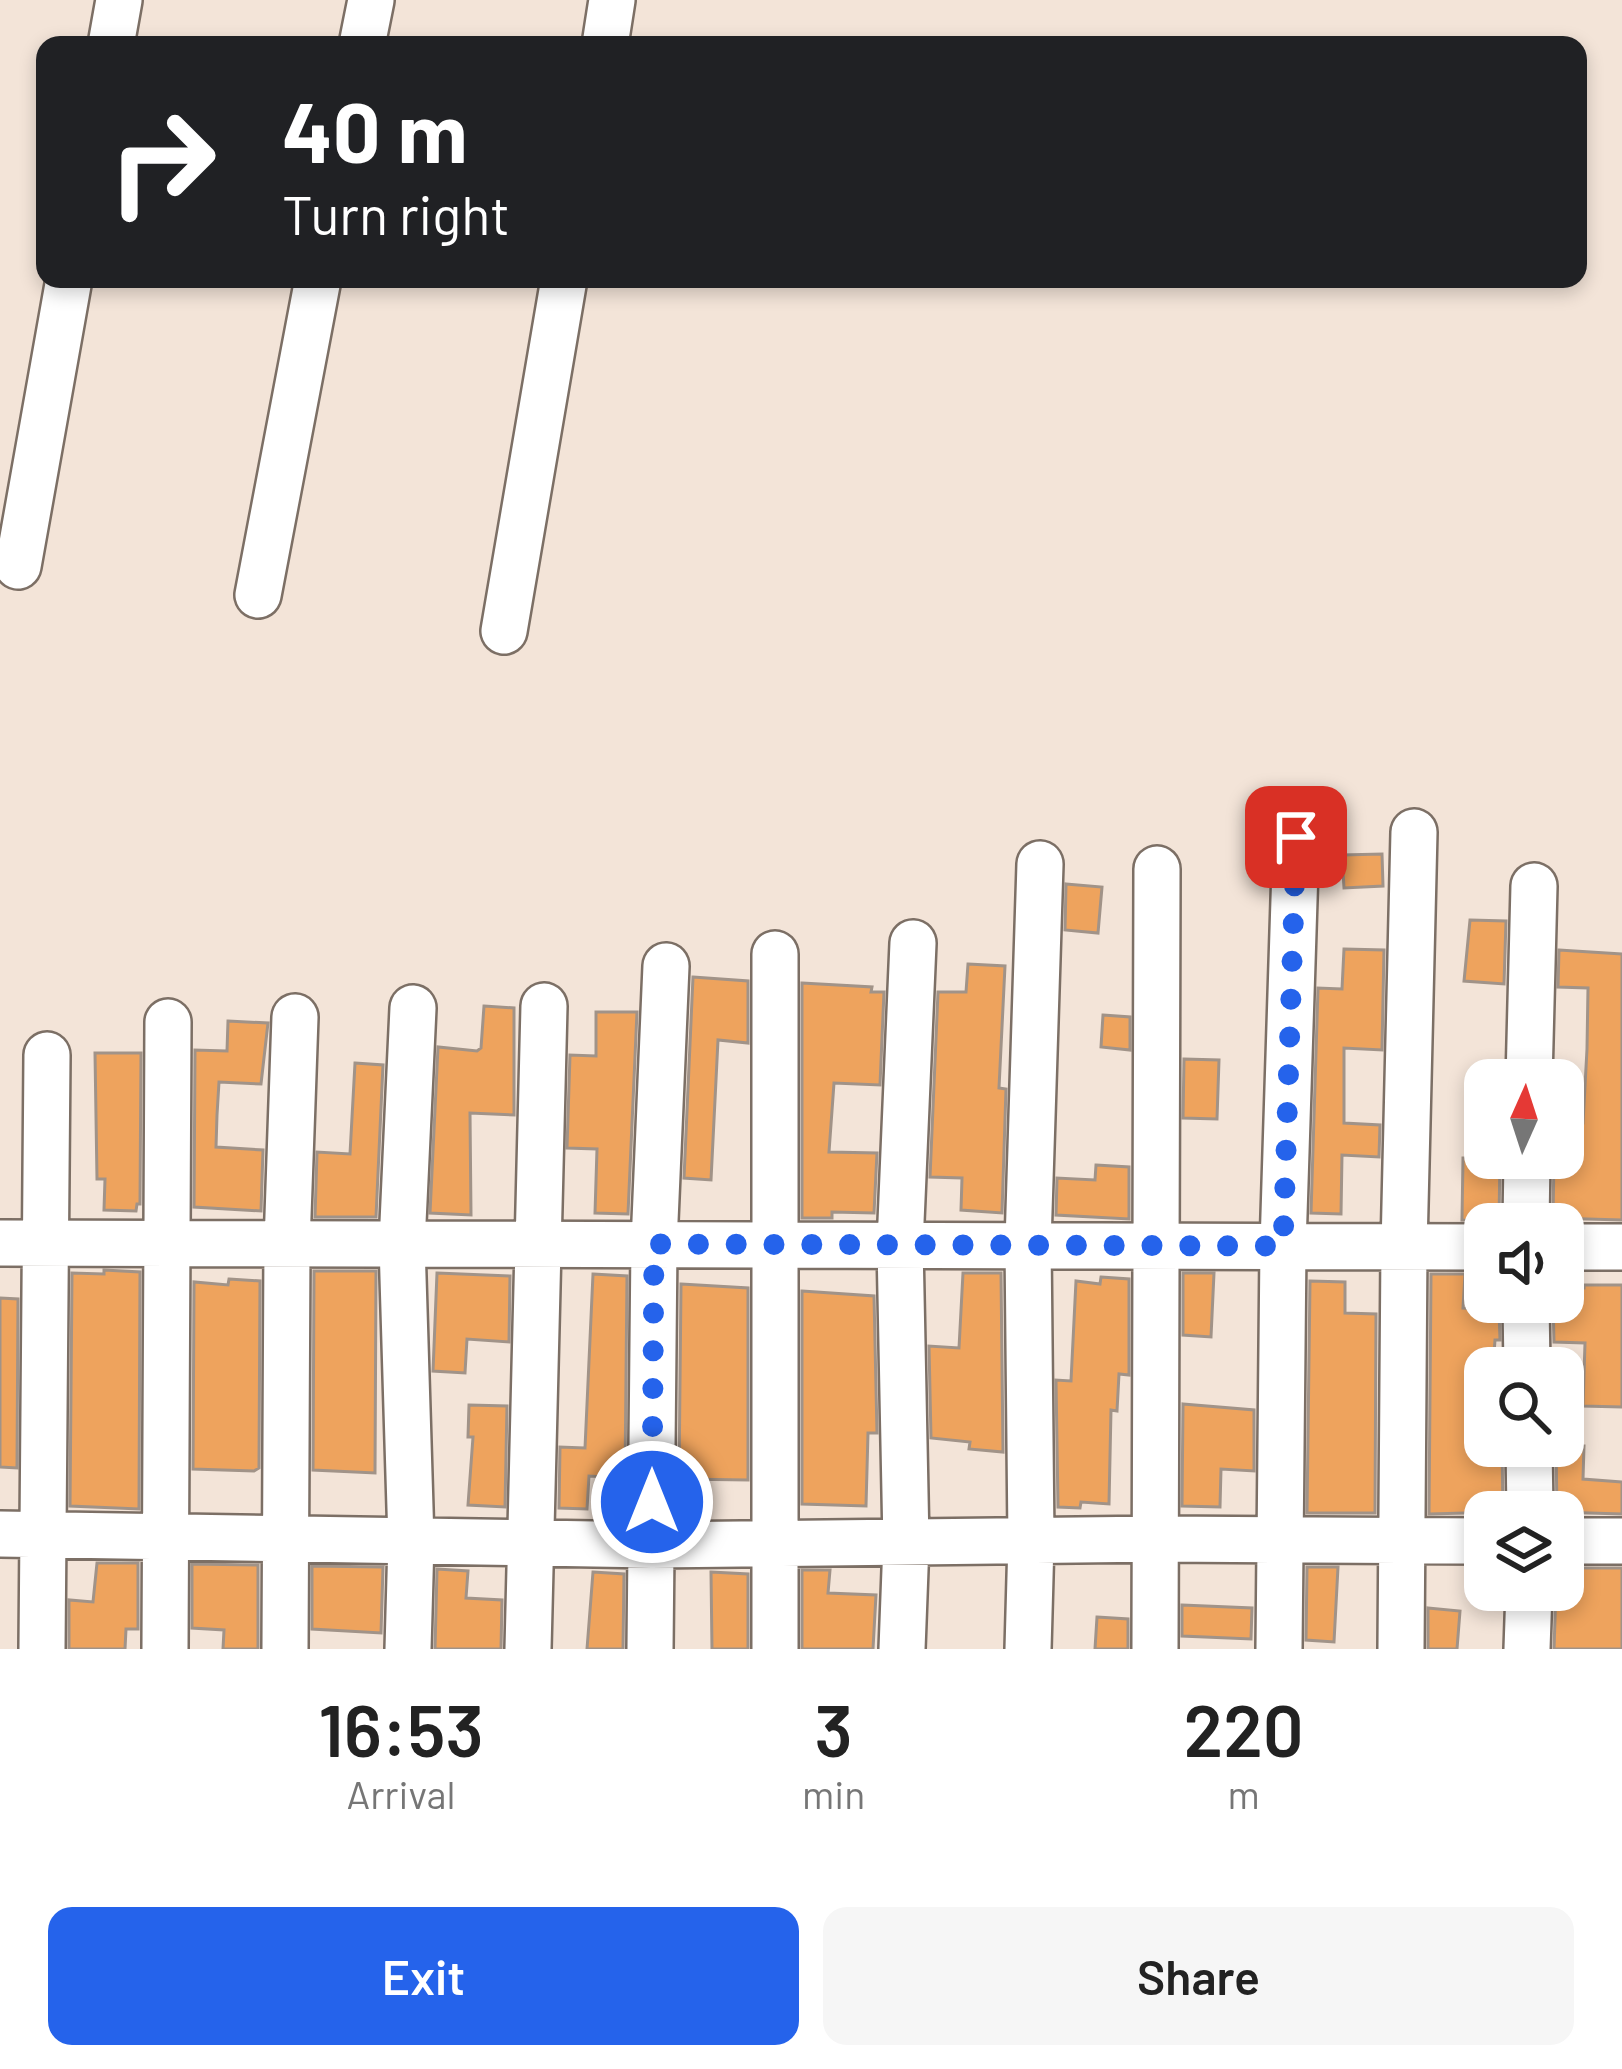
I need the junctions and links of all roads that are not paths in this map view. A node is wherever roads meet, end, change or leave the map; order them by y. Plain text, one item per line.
1 (119, 0) edge
2 (370, 0) edge
3 (612, 0) edge
4 (113, 36) edge
5 (364, 36) edge
6 (606, 36) edge
7 (67, 288) edge
8 (315, 288) edge
9 (562, 288) edge
10 (18, 566) dead end
11 (258, 595) dead end
12 (504, 631) dead end
13 (1414, 832) dead end
14 (1296, 837) dead end
15 (1040, 864) dead end
16 (1157, 869) dead end
17 (1534, 886) dead end
18 (914, 943) dead end
19 (775, 954) dead end
20 (666, 966) dead end
21 (544, 1006) dead end
22 (413, 1008) dead end
23 (295, 1017) dead end
24 (169, 1022) dead end
25 (47, 1055) dead end
26 (1530, 1059) edge
27 (168, 1242) junction
28 (540, 1242) junction
29 (0, 1243) edge
30 (1028, 1243) junction
31 (48, 1244) junction
32 (287, 1244) junction
33 (402, 1244) junction
34 (654, 1244) junction
35 (772, 1244) junction
36 (1157, 1244) junction
37 (900, 1245) junction
38 (1283, 1246) junction
39 (1404, 1246) junction
40 (1464, 1247) edge
41 (1584, 1247) edge
42 (1622, 1247) edge
43 (22, 1534) edge
44 (166, 1536) junction
45 (285, 1539) junction
46 (1159, 1540) junction
47 (411, 1541) junction
48 (1031, 1541) junction
49 (1280, 1541) junction
50 (1402, 1541) junction
51 (1464, 1541) edge
52 (1584, 1541) edge
53 (1622, 1541) edge
54 (532, 1543) junction
55 (776, 1543) junction
56 (906, 1543) junction
57 (652, 1546) junction
58 (1528, 1611) edge
59 (42, 1649) edge
60 (165, 1649) edge
61 (286, 1649) edge
62 (408, 1649) edge
63 (528, 1649) edge
64 (650, 1649) edge
65 (775, 1649) edge
66 (902, 1649) edge
67 (1028, 1649) edge
68 (1155, 1649) edge
69 (1279, 1649) edge
70 (1401, 1649) edge
71 (1526, 1649) edge

1 - 4 street
2 - 5 street
3 - 6 street
7 - 10 street
8 - 11 street
9 - 12 street
13 - 39 street
14 - 38 street
15 - 30 street
16 - 36 street
17 - 26 street
18 - 37 street
19 - 35 street
20 - 34 street
21 - 28 street
22 - 33 street
23 - 32 street
24 - 27 street
25 - 31 street
27 - 31 street
27 - 32 street
27 - 44 street
28 - 33 street
28 - 34 street
28 - 54 street
29 - 31 street
30 - 36 street
30 - 37 street
30 - 48 street
31 - 43 street
32 - 33 street
32 - 45 street
33 - 47 street
34 - 35 street
34 - 57 street
35 - 37 street
35 - 55 street
36 - 38 street
36 - 46 street
37 - 56 street
38 - 39 street
38 - 49 street
39 - 40 street
39 - 50 street
41 - 42 street
43 - 44 street
43 - 59 street
44 - 45 street
44 - 60 street
45 - 47 street
45 - 61 street
46 - 48 street
46 - 49 street
46 - 68 street
47 - 54 street
47 - 62 street
48 - 56 street
48 - 67 street
49 - 50 street
49 - 69 street
50 - 51 street
50 - 70 street
52 - 53 street
54 - 57 street
54 - 63 street
55 - 56 street
55 - 57 street
55 - 65 street
56 - 66 street
57 - 64 street
58 - 71 street

